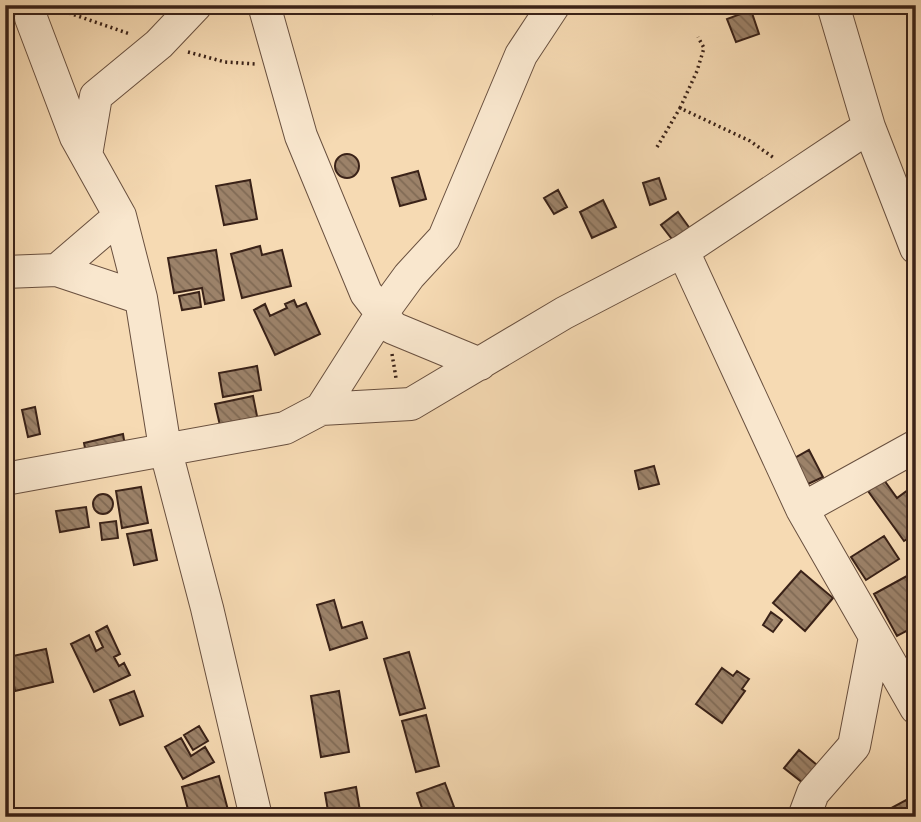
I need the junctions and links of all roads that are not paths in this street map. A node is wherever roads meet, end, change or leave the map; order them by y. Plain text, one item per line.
1 (32, 5) edge
2 (196, 5) edge
3 (264, 5) edge
4 (554, 5) edge
5 (833, 5) edge
6 (869, 127) junction
7 (86, 155) junction
8 (120, 215) junction
9 (916, 248) edge
10 (683, 251) junction
11 (57, 270) junction
12 (5, 272) edge
13 (141, 298) junction
14 (388, 320) junction
15 (480, 364) junction
16 (321, 408) junction
17 (916, 446) edge
18 (165, 448) junction
19 (5, 479) edge
20 (802, 509) junction
21 (875, 637) junction
22 (916, 708) edge
23 (256, 817) edge
24 (804, 817) edge

1 - 7 street
2 - 7 street
3 - 14 street
4 - 14 street
5 - 6 street
6 - 9 street
6 - 10 street
7 - 8 street
8 - 11 street
8 - 13 street
10 - 15 street
10 - 20 street
11 - 12 street
11 - 13 street
13 - 18 street
14 - 15 street
14 - 16 street
15 - 16 street
16 - 18 street
17 - 20 street
18 - 19 street
18 - 23 street
20 - 21 street
21 - 22 street
21 - 24 street

